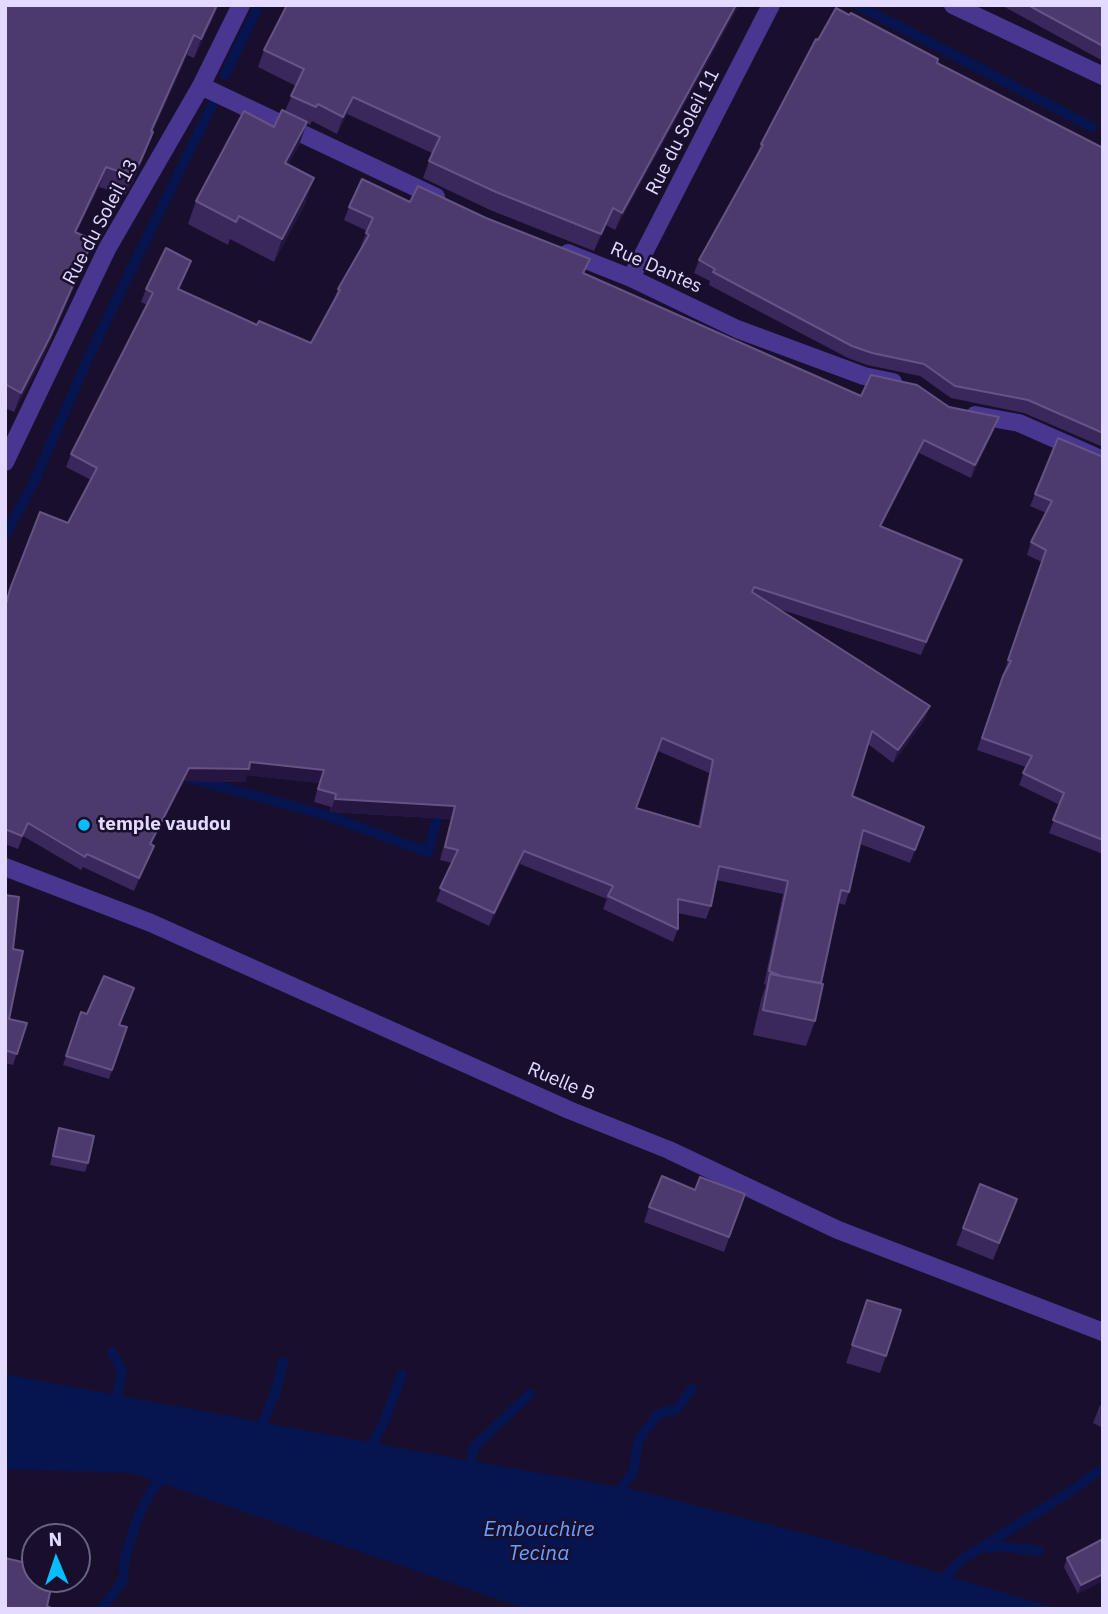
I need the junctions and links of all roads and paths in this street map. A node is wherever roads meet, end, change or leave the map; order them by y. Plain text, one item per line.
1 (241, 5) edge
2 (771, 5) edge
3 (953, 5) edge
4 (988, 12) edge
5 (1103, 76) edge
6 (201, 86) junction
7 (449, 203) edge
8 (546, 244) edge
9 (631, 278) junction
10 (904, 384) edge
11 (958, 412) edge
12 (1103, 460) edge
13 (5, 463) edge
14 (5, 867) edge
15 (1103, 1332) edge

1 - 6 street, Rue du Soleil 13
2 - 9 street, Rue du Soleil 11
3 - 4 street
4 - 5 street
6 - 7 street
6 - 13 street, Rue du Soleil 13
8 - 9 street, Rue Dantes
9 - 10 street, Rue Dantes
11 - 12 street
14 - 15 street, Ruelle B

